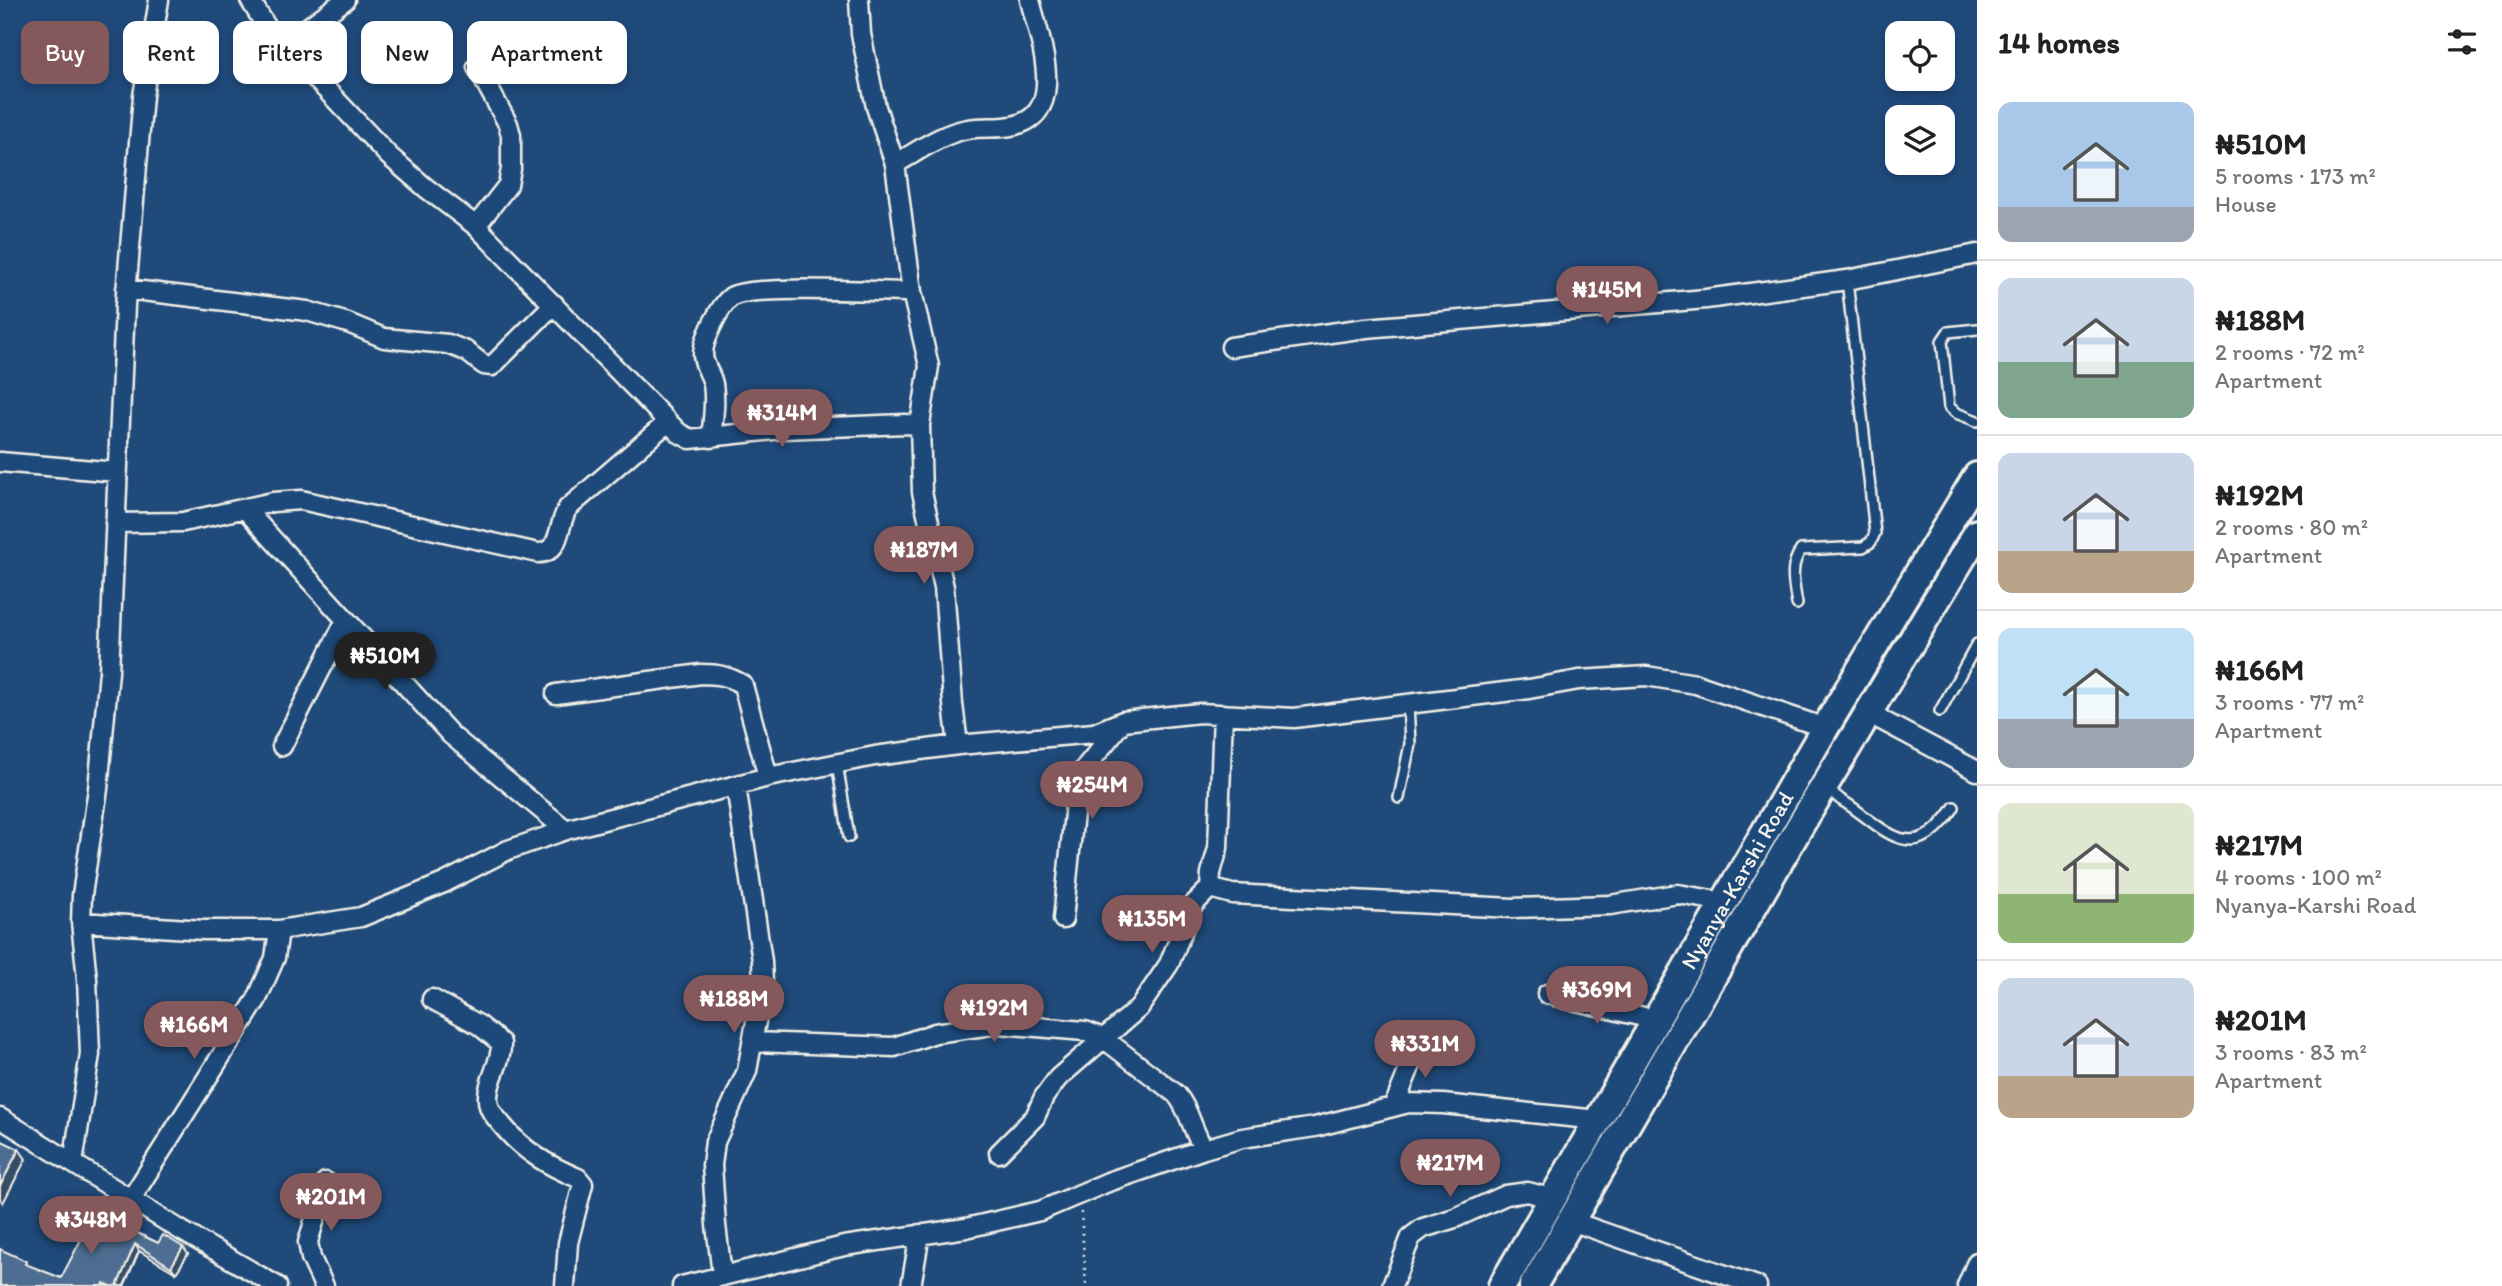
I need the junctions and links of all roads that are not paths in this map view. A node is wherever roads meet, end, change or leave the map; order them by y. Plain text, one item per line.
1 (159, 0) edge
2 (345, 0) edge
3 (859, 0) edge
4 (1030, 0) edge
5 (253, 1) edge
6 (263, 21) edge
7 (317, 21) edge
8 (321, 84) edge
9 (486, 84) edge
10 (895, 164) junction
11 (476, 226) junction
12 (1977, 254) edge
13 (1847, 280) junction
14 (126, 289) junction
15 (912, 292) junction
16 (554, 304) junction
17 (1977, 329) edge
18 (1230, 347) dead end
19 (1977, 421) edge
20 (668, 422) junction
21 (920, 425) junction
22 (711, 438) junction
23 (0, 462) edge
24 (117, 472) junction
25 (1977, 476) edge
26 (245, 509) junction
27 (115, 523) junction
28 (1944, 531) junction
29 (1972, 540) edge
30 (1797, 604) dead end
31 (346, 620) junction
32 (1977, 645) edge
33 (556, 694) dead end
34 (1408, 703) junction
35 (1940, 711) dead end
36 (1868, 713) junction
37 (1223, 714) junction
38 (1123, 721) junction
39 (1825, 727) junction
40 (958, 745) junction
41 (282, 746) dead end
42 (838, 764) junction
43 (1977, 771) edge
44 (768, 777) junction
45 (1829, 779) junction
46 (736, 786) junction
47 (1399, 798) dead end
48 (1954, 807) dead end
49 (566, 830) junction
50 (849, 837) dead end
51 (1210, 888) junction
52 (1724, 902) junction
53 (1063, 919) dead end
54 (81, 922) junction
55 (279, 930) junction
56 (1547, 994) dead end
57 (432, 999) dead end
58 (1656, 1020) junction
59 (1103, 1038) junction
60 (1421, 1040) dead end
61 (752, 1042) junction
62 (1394, 1106) junction
63 (0, 1118) edge
64 (1598, 1120) junction
65 (1204, 1149) junction
66 (999, 1153) dead end
67 (73, 1163) junction
68 (326, 1182) dead end
69 (131, 1199) junction
70 (1553, 1199) junction
71 (1571, 1221) junction
72 (920, 1234) junction
73 (1977, 1262) edge
74 (722, 1275) junction
75 (277, 1286) edge
76 (324, 1286) edge
77 (565, 1286) edge
78 (682, 1286) edge
79 (911, 1286) edge
80 (1392, 1286) edge
81 (1502, 1286) edge
82 (1533, 1286) edge
83 (1757, 1286) edge
84 (1967, 1286) edge

1 - 14 street
2 - 7 street
3 - 10 street
4 - 10 street
5 - 6 street
8 - 11 street
9 - 11 street
10 - 15 street
11 - 16 street
12 - 13 street
13 - 18 street
13 - 30 lane
14 - 16 street
14 - 24 street
15 - 21 street
15 - 22 street
16 - 20 street
17 - 19 lane
20 - 22 street
20 - 26 street
21 - 22 street
21 - 40 street
23 - 24 street
24 - 27 street
25 - 28 main road, Nyanya-Karshi Road
26 - 27 street
26 - 31 street
27 - 54 street
28 - 29 main road
28 - 39 main road, Nyanya-Karshi Road
29 - 36 main road, Nyanya-Karshi Road
31 - 41 street
31 - 49 street
32 - 35 lane
33 - 44 street
34 - 37 street
34 - 39 street
34 - 47 lane
36 - 43 street
36 - 45 main road, Nyanya-Karshi Road
37 - 38 street
37 - 51 street
38 - 40 street
38 - 53 street
39 - 52 main road, Nyanya-Karshi Road
40 - 42 street
42 - 44 street
42 - 50 lane
44 - 46 street
45 - 48 lane
45 - 71 main road, Nyanya-Karshi Road
46 - 49 street
46 - 61 street
49 - 55 street
51 - 52 street
51 - 59 street
52 - 58 main road, Nyanya-Karshi Road
54 - 55 street
54 - 67 street
55 - 69 street
56 - 58 street
57 - 77 street
58 - 64 main road, Nyanya-Karshi Road
59 - 61 street
59 - 65 street
59 - 66 street
60 - 62 street
61 - 74 street
62 - 64 street
62 - 65 street
63 - 67 street
64 - 70 main road, Nyanya-Karshi Road
65 - 72 street
67 - 69 street
68 - 76 street
69 - 75 street
70 - 80 street
70 - 81 main road, Nyanya-Karshi Road
71 - 82 main road, Nyanya-Karshi Road
71 - 83 street
72 - 74 street
72 - 79 street
73 - 84 street
74 - 78 street

